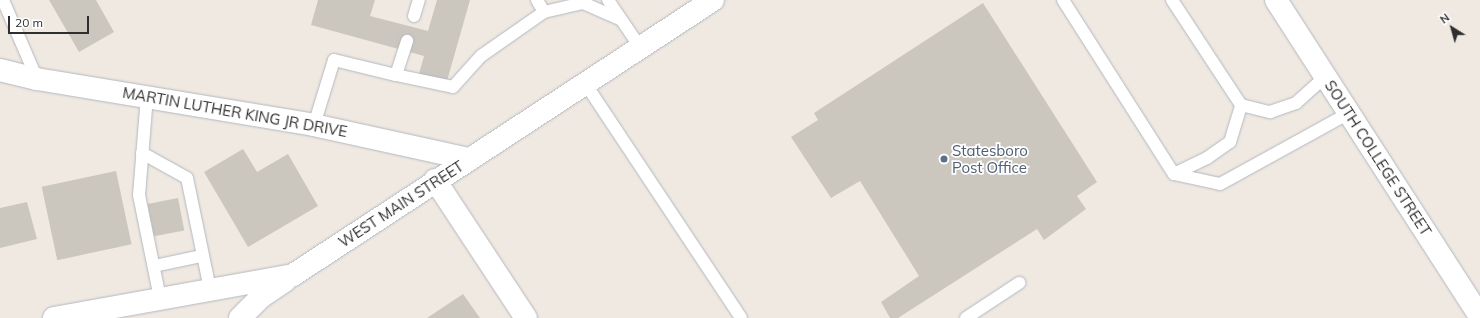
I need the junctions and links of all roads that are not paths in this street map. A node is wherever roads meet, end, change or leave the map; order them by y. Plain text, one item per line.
1 (4, 0) edge
2 (420, 0) edge
3 (537, 0) edge
4 (608, 0) edge
5 (713, 0) edge
6 (1063, 0) edge
7 (1172, 0) edge
8 (1284, 2) edge
9 (544, 12) junction
10 (414, 16) dead end
11 (620, 19) junction
12 (407, 41) dead end
13 (640, 47) junction
14 (0, 70) edge
15 (396, 75) junction
16 (1325, 76) junction
17 (36, 79) junction
18 (585, 83) junction
19 (147, 96) junction
20 (1241, 106) junction
21 (1349, 113) junction
22 (314, 125) junction
23 (142, 153) junction
24 (469, 159) junction
25 (1174, 174) junction
26 (435, 180) junction
27 (202, 256) junction
28 (154, 266) junction
29 (293, 275) junction
30 (1019, 283) dead end
31 (210, 289) junction
32 (160, 298) junction
33 (1480, 317) edge
34 (54, 318) edge
35 (240, 318) edge
36 (526, 318) edge
37 (741, 318) edge
38 (966, 318) edge

1 - 17 lane
2 - 10 lane
3 - 9 lane
4 - 11 lane
5 - 13 street, WEST MAIN STREET
6 - 25 lane
7 - 20 lane
8 - 16 street, SOUTH COLLEGE STREET
9 - 11 lane
9 - 15 lane
11 - 13 lane
12 - 15 lane
13 - 18 street, WEST MAIN STREET
14 - 17 street, MARTIN LUTHER KING JR DRIVE
15 - 22 lane
16 - 20 lane
16 - 21 street, SOUTH COLLEGE STREET
17 - 19 street, MARTIN LUTHER KING JR DRIVE
18 - 24 street, WEST MAIN STREET
18 - 37 lane
19 - 22 street, MARTIN LUTHER KING JR DRIVE
19 - 23 lane
20 - 25 lane
21 - 25 lane
21 - 33 street, SOUTH COLLEGE STREET
22 - 24 street, MARTIN LUTHER KING JR DRIVE
23 - 27 lane
23 - 28 lane
24 - 26 street, WEST MAIN STREET
26 - 29 street, WEST MAIN STREET
26 - 36 street
27 - 28 lane
27 - 31 lane
28 - 32 lane
29 - 31 street, WEST MAIN STREET
29 - 35 street
30 - 38 lane
31 - 32 street, WEST MAIN STREET
32 - 34 street, WEST MAIN STREET

